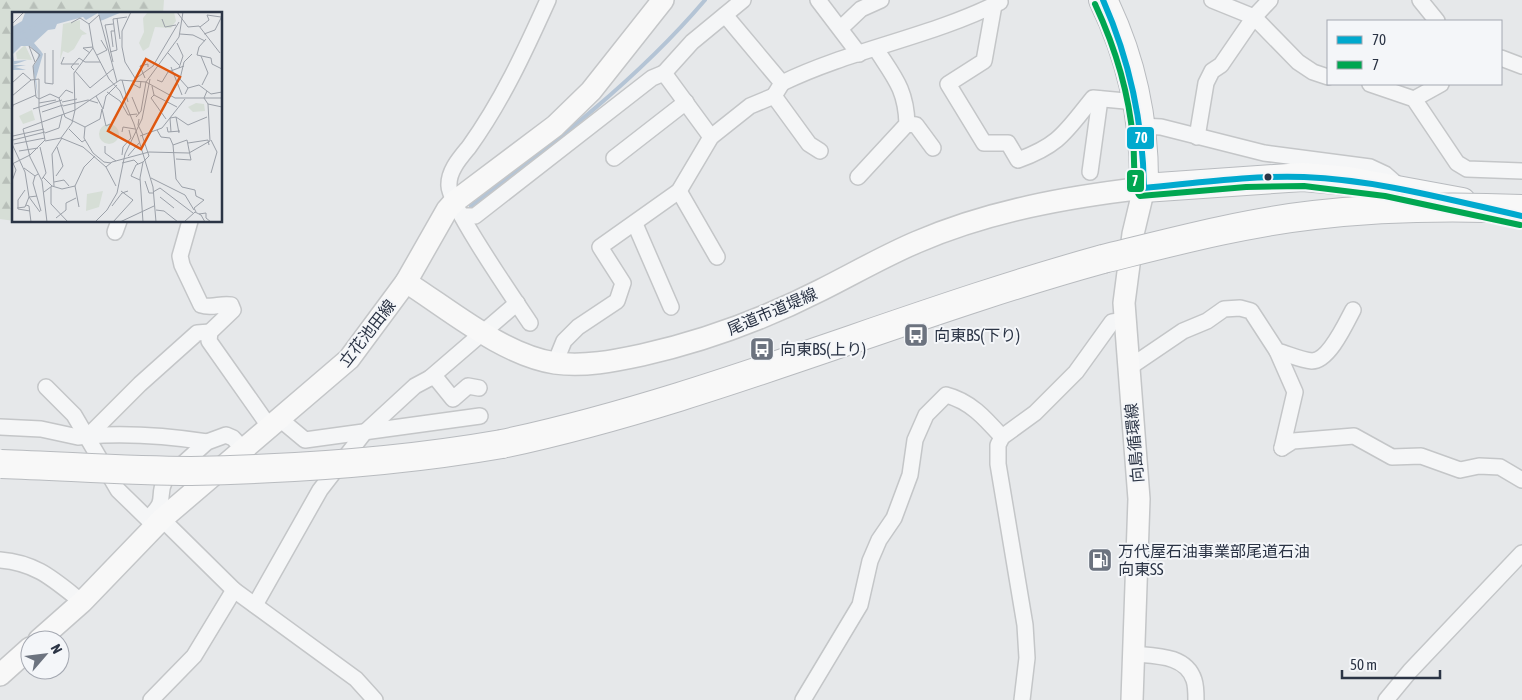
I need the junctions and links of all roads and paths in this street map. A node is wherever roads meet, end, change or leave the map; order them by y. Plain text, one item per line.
1 (548, 0) edge
2 (663, 0) edge
3 (743, 0) edge
4 (818, 0) edge
5 (881, 0) edge
6 (1103, 0) edge
7 (1212, 0) edge
8 (1270, 0) edge
9 (1420, 0) edge
10 (999, 2) edge
11 (725, 14) junction
12 (1254, 17) junction
13 (1436, 20) edge
14 (841, 28) junction
15 (876, 49) junction
16 (859, 54) junction
17 (1502, 58) edge
18 (1522, 66) edge
19 (664, 74) junction
20 (1327, 77) edge
21 (1373, 85) edge
22 (1439, 85) edge
23 (778, 90) junction
24 (1100, 99) junction
25 (1414, 100) junction
26 (686, 102) junction
27 (1138, 114) junction
28 (907, 124) junction
29 (712, 137) junction
30 (1197, 137) junction
31 (933, 148) dead end
32 (820, 151) dead end
33 (614, 158) dead end
34 (1522, 171) edge
35 (1090, 172) dead end
36 (858, 177) dead end
37 (1144, 188) junction
38 (1403, 190) junction
39 (679, 191) junction
40 (458, 209) junction
41 (1522, 209) edge
42 (1522, 216) edge
43 (190, 222) edge
44 (635, 224) junction
45 (717, 257) dead end
46 (406, 282) junction
47 (517, 304) junction
48 (671, 307) dead end
49 (1353, 310) dead end
50 (1125, 320) junction
51 (530, 323) dead end
52 (210, 332) junction
53 (483, 332) junction
54 (1277, 351) junction
55 (555, 363) junction
56 (1127, 369) junction
57 (430, 378) junction
58 (46, 387) dead end
59 (478, 388) dead end
60 (480, 416) dead end
61 (276, 424) junction
62 (0, 427) edge
63 (364, 433) junction
64 (88, 436) junction
65 (1002, 436) junction
66 (207, 442) junction
67 (244, 450) junction
68 (1, 464) edge
69 (1522, 480) edge
70 (155, 521) junction
71 (1522, 552) edge
72 (0, 560) edge
73 (234, 590) junction
74 (82, 602) junction
75 (255, 606) junction
76 (51, 630) edge
77 (1134, 654) junction
78 (20, 657) edge
79 (0, 675) edge
80 (151, 700) edge
81 (375, 700) edge
82 (802, 700) edge
83 (1022, 700) edge
84 (1132, 700) edge
85 (1196, 700) edge
86 (1386, 700) edge

1 - 40 street
2 - 40 main road, 立花池田線
3 - 11 street
4 - 14 street
5 - 14 street
6 - 27 highway
7 - 12 street
8 - 12 street
9 - 13 street
10 - 15 street
10 - 24 street
11 - 19 street
11 - 23 street
12 - 20 street
12 - 30 street
14 - 16 street
15 - 16 street
15 - 28 street
16 - 23 street
17 - 18 street
19 - 26 street
19 - 40 street
21 - 25 street
22 - 25 street
23 - 29 street
23 - 32 street
24 - 27 street
24 - 35 street
25 - 34 street
26 - 29 street
26 - 33 street
27 - 30 street
27 - 37 highway
28 - 31 street
28 - 36 street
29 - 39 street
30 - 38 street
37 - 38 highway
37 - 50 main road, 向島循環線
37 - 55 main road, 尾道市道堤線
38 - 42 highway
39 - 44 street
39 - 45 street
40 - 46 main road, 立花池田線
40 - 47 street
41 - 68 highway, bridge
43 - 52 street
44 - 48 street
44 - 55 street
46 - 53 main road, 尾道市道堤線
46 - 61 main road, 立花池田線
47 - 51 street
47 - 53 street
49 - 54 street
50 - 56 main road, 向島循環線
50 - 65 street
52 - 61 street
52 - 64 street
53 - 55 main road, 尾道市道堤線
53 - 57 street
54 - 56 street
54 - 69 street
56 - 77 main road, 向島循環線
57 - 59 street
57 - 63 street
58 - 64 street
60 - 63 street
61 - 63 street
61 - 67 main road, 立花池田線
62 - 64 street
63 - 75 street
64 - 66 street
64 - 70 street
65 - 82 street
65 - 83 street
66 - 67 street
66 - 70 street
67 - 70 main road, 立花池田線
70 - 73 street
70 - 74 main road, 立花池田線
71 - 86 street
72 - 74 street
73 - 75 street
73 - 80 street
74 - 76 main road, 立花池田線
75 - 81 street
77 - 84 main road, 向島循環線
77 - 85 street
78 - 79 main road

